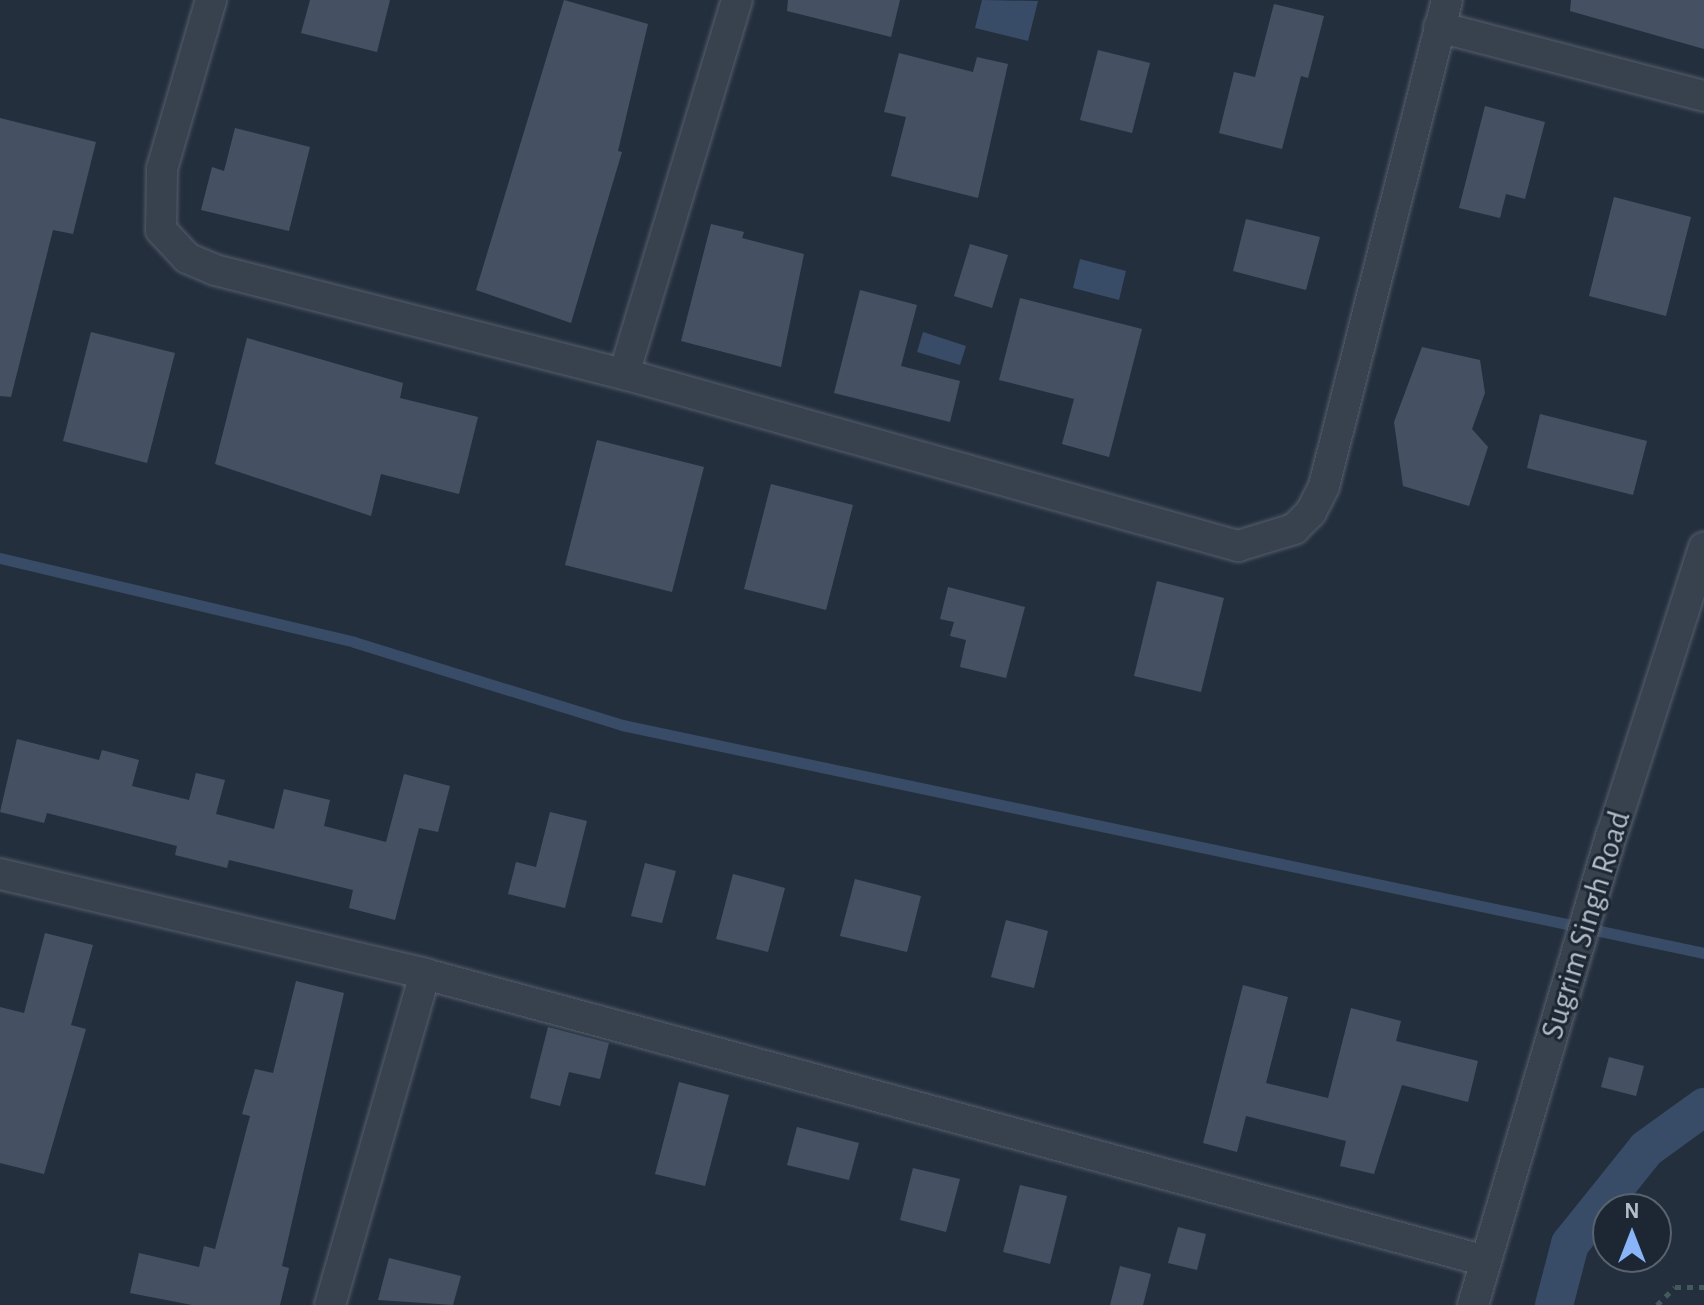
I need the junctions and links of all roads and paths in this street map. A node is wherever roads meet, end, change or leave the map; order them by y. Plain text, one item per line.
1 (211, 0) edge
2 (737, 0) edge
3 (1443, 13) edge
4 (1704, 96) edge
5 (624, 374) junction
6 (1704, 547) edge
7 (0, 874) edge
8 (425, 974) junction
9 (1486, 1261) junction
10 (1704, 1287) edge
11 (330, 1305) edge
12 (1473, 1305) edge
13 (1657, 1305) edge

1 - 5 street
2 - 5 street
3 - 4 street
3 - 5 street
6 - 9 street, Sugrim Singh Road
7 - 8 street
8 - 9 street
8 - 11 street
9 - 12 street, Sugrim Singh Road
10 - 13 path

